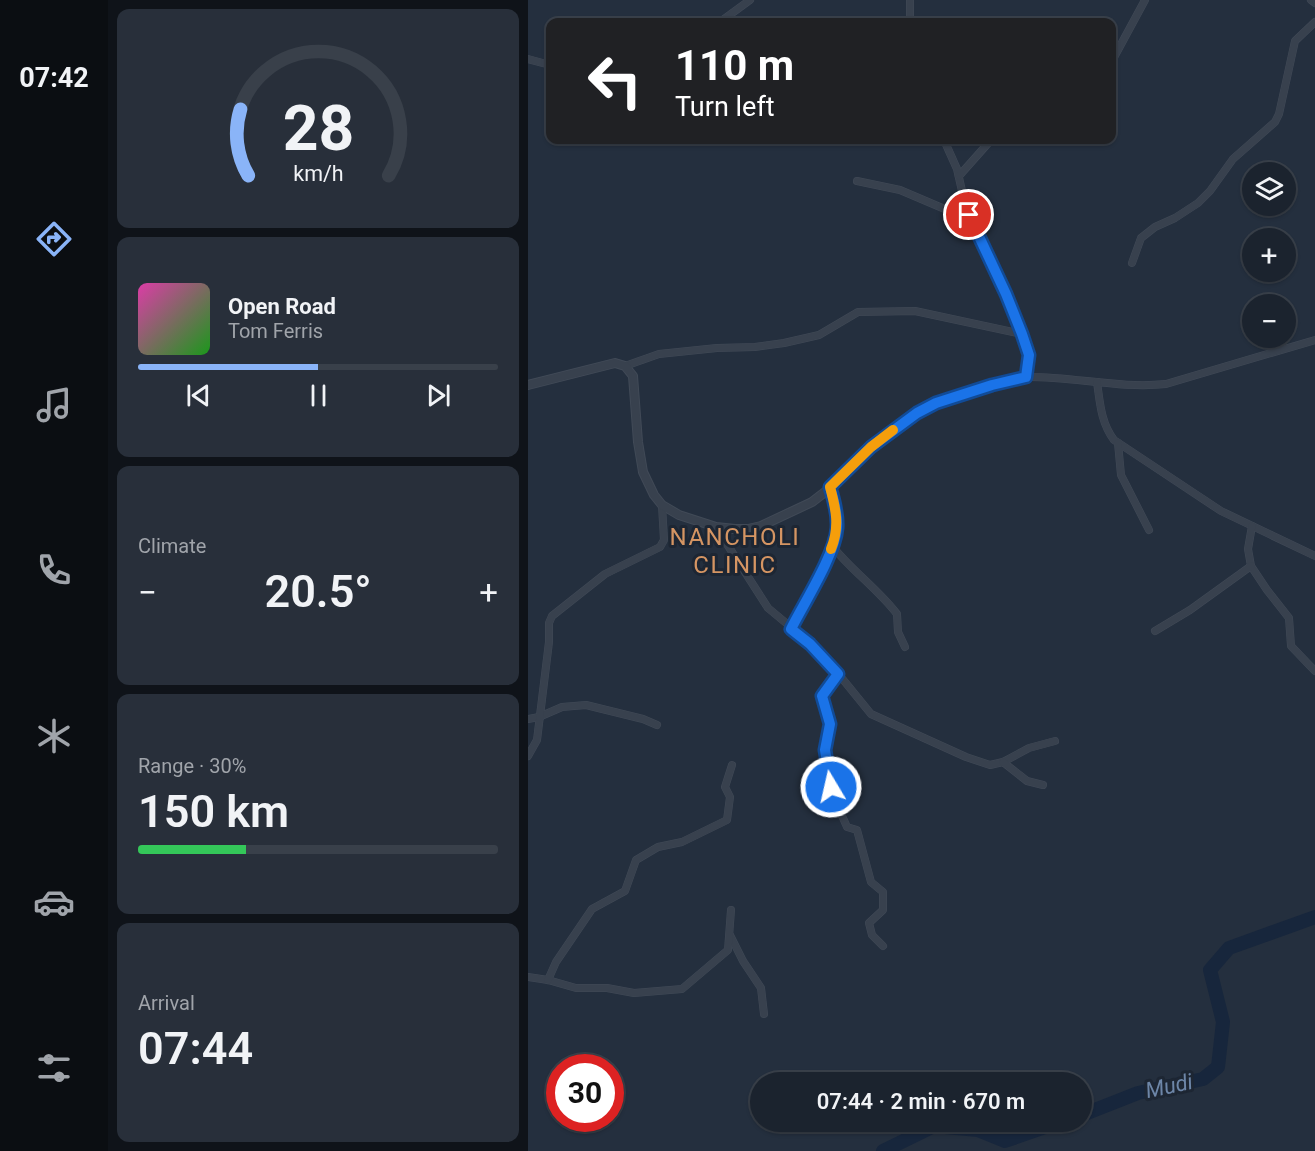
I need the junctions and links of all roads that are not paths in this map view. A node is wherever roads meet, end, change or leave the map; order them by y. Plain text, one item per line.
1 (750, 0) edge
2 (910, 0) edge
3 (1145, 0) edge
4 (1311, 0) edge
5 (1315, 3) edge
6 (725, 18) edge
7 (910, 18) edge
8 (1315, 22) edge
9 (1116, 53) edge
10 (528, 60) edge
11 (546, 64) edge
12 (946, 144) edge
13 (987, 144) edge
14 (959, 176) junction
15 (857, 181) dead end
16 (964, 204) junction
17 (1131, 263) dead end
18 (1022, 334) junction
19 (1315, 340) edge
20 (625, 366) junction
21 (1026, 377) junction
22 (1097, 382) junction
23 (528, 385) edge
24 (1118, 443) junction
25 (830, 487) junction
26 (662, 505) junction
27 (1252, 526) junction
28 (716, 527) junction
29 (1149, 531) dead end
30 (832, 546) junction
31 (1315, 556) edge
32 (1251, 566) junction
33 (791, 629) junction
34 (1155, 631) dead end
35 (905, 646) dead end
36 (1315, 671) edge
37 (838, 674) junction
38 (539, 717) junction
39 (528, 719) edge
40 (657, 725) dead end
41 (1055, 741) dead end
42 (528, 756) edge
43 (1003, 762) junction
44 (732, 765) dead end
45 (1043, 785) dead end
46 (731, 910) dead end
47 (730, 935) junction
48 (883, 946) dead end
49 (528, 977) edge
50 (548, 980) junction
51 (764, 1014) dead end

1 - 6 street
2 - 7 street
3 - 9 street
4 - 5 street
8 - 17 street
10 - 11 street
12 - 14 street
13 - 14 street
14 - 16 street
15 - 16 street
16 - 18 street
18 - 20 street
18 - 21 street
19 - 22 street
20 - 23 street
20 - 26 street
21 - 22 street
21 - 25 street
22 - 24 street
24 - 27 street
24 - 29 street
25 - 28 street
25 - 30 street
26 - 28 street
26 - 38 street
27 - 31 street
27 - 32 street
28 - 33 street
30 - 33 street
30 - 35 street
32 - 34 street
32 - 36 street
33 - 37 street
37 - 43 street
37 - 48 street
38 - 39 street
38 - 40 street
38 - 42 street
41 - 43 street
43 - 45 street
44 - 50 street
46 - 47 street
47 - 50 street
47 - 51 street
49 - 50 street

